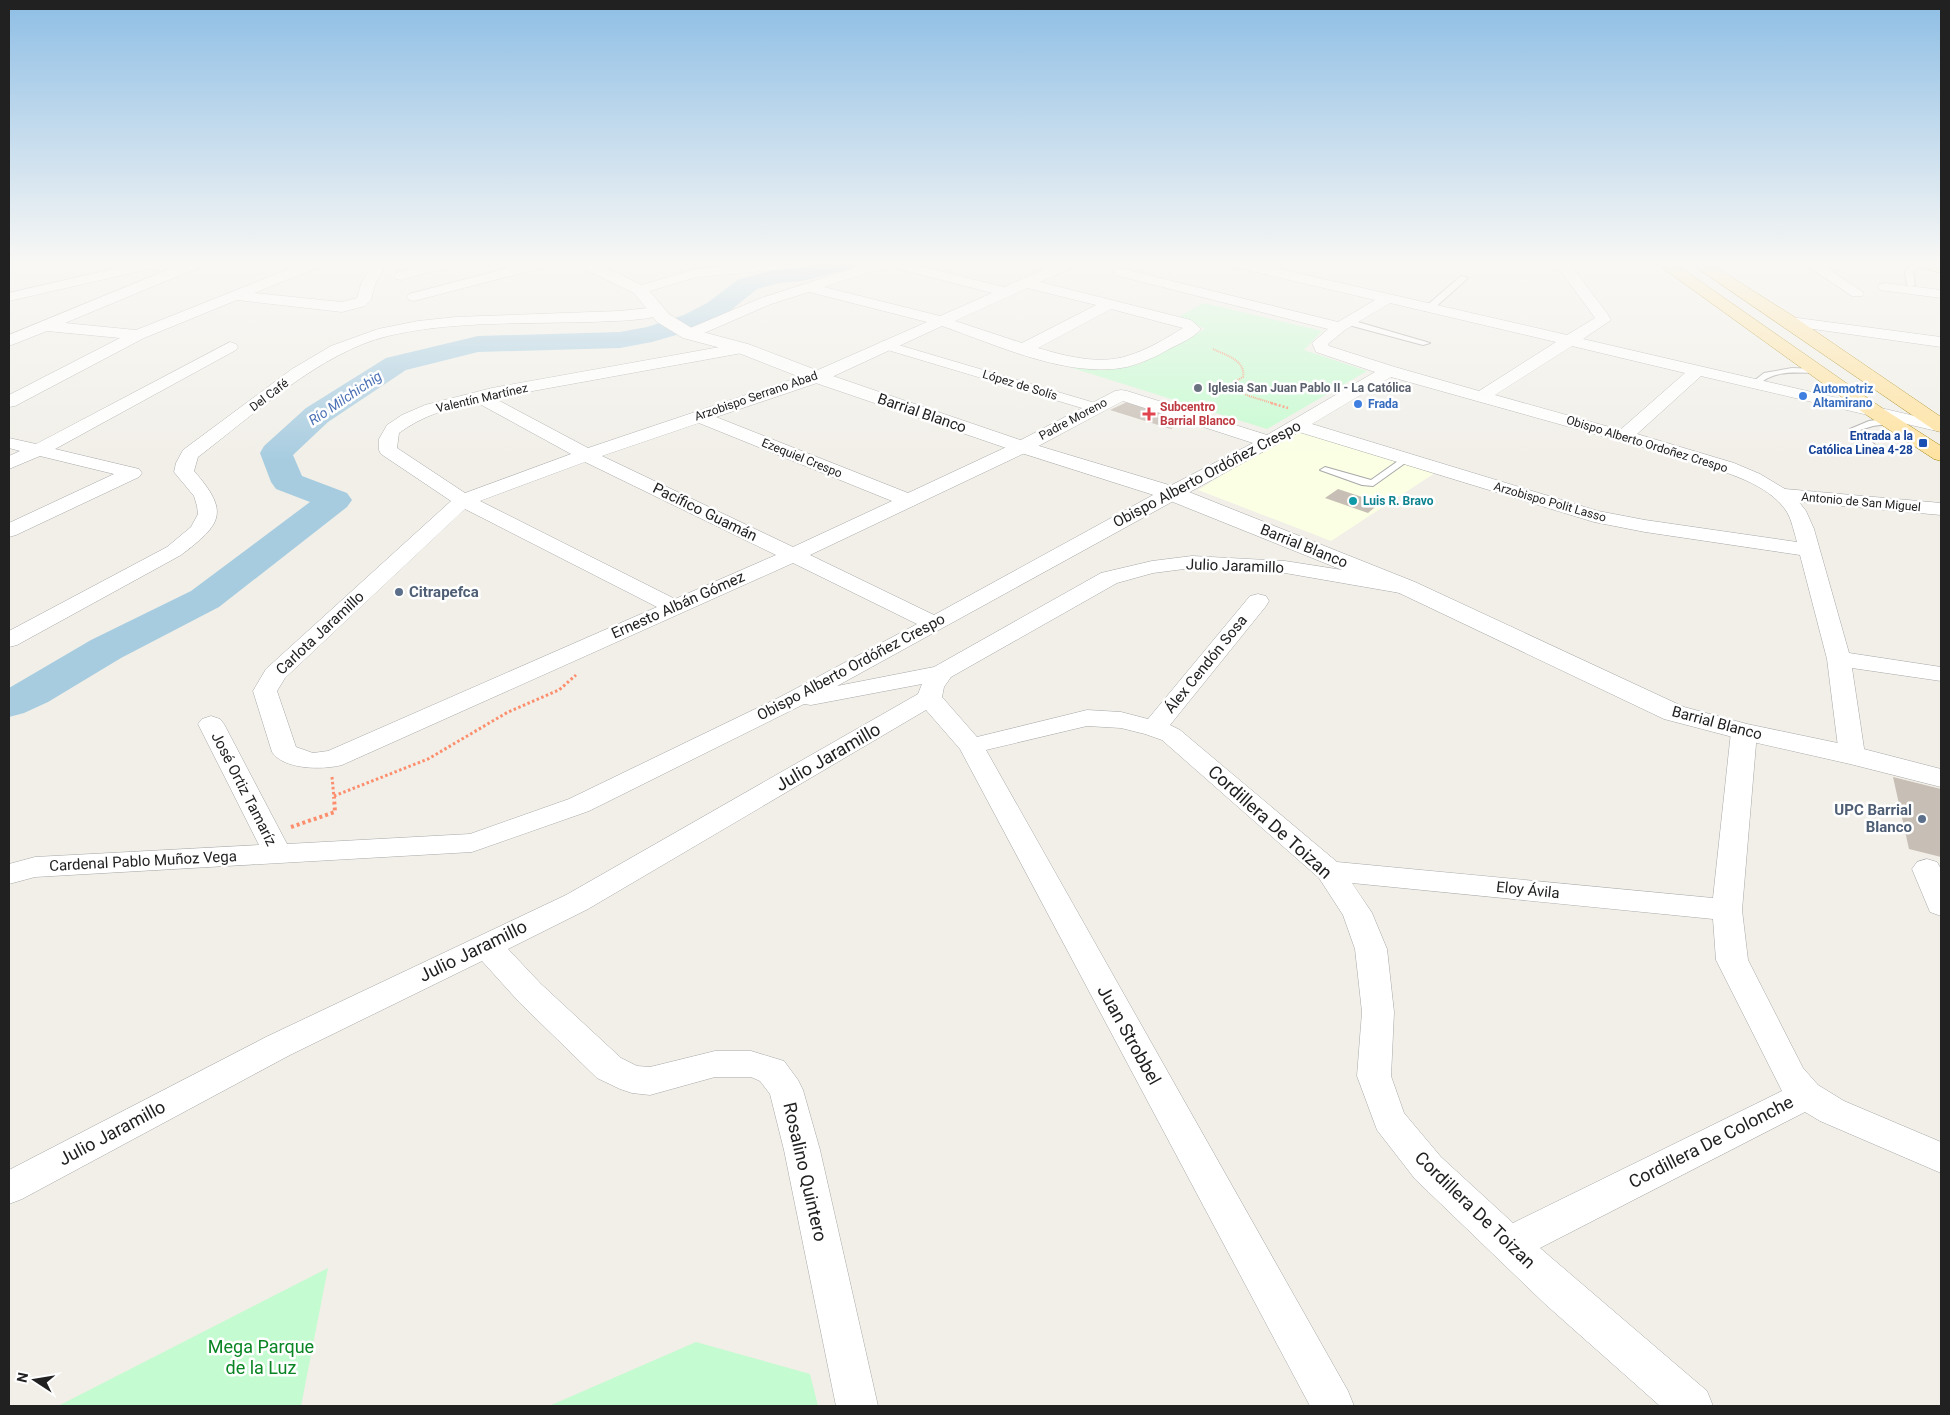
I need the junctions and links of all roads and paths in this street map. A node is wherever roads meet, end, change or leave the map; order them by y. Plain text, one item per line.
1 (37, 329) edge
2 (76, 329) edge
3 (153, 329) edge
4 (401, 329) edge
5 (690, 329) edge
6 (925, 329) edge
7 (964, 329) edge
8 (1062, 329) edge
9 (1193, 329) edge
10 (1338, 329) edge
11 (1366, 329) edge
12 (1515, 329) edge
13 (1588, 329) edge
14 (1758, 329) edge
15 (1800, 329) edge
16 (1843, 329) edge
17 (138, 335) junction
18 (9, 342) edge
19 (1571, 342) junction
20 (1941, 342) edge
21 (1426, 343) dead end
22 (885, 345) junction
23 (230, 347) dead end
24 (742, 348) junction
25 (1213, 348) dead end
26 (1024, 349) junction
27 (1389, 371) junction
28 (1697, 371) junction
29 (1818, 371) junction
30 (817, 377) junction
31 (1754, 384) junction
32 (478, 396) junction
33 (1482, 396) junction
34 (9, 402) edge
35 (1097, 408) junction
36 (698, 416) junction
37 (1882, 416) junction
38 (1305, 421) junction
39 (1941, 427) edge
40 (1624, 436) junction
41 (1269, 442) junction
42 (9, 443) edge
43 (1022, 447) junction
44 (1873, 448) dead end
45 (38, 450) junction
46 (1941, 454) edge
47 (586, 455) junction
48 (1405, 459) junction
49 (9, 463) edge
50 (1325, 470) dead end
51 (1170, 493) junction
52 (1780, 494) junction
53 (463, 500) junction
54 (907, 500) junction
55 (1941, 509) edge
56 (9, 531) edge
57 (1810, 550) junction
58 (794, 555) junction
59 (1406, 587) junction
60 (1258, 601) dead end
61 (673, 607) junction
62 (935, 624) junction
63 (9, 640) edge
64 (1839, 659) junction
65 (579, 673) dead end
66 (1941, 674) edge
67 (935, 685) junction
68 (791, 701) junction
69 (211, 724) dead end
70 (1154, 728) junction
71 (1744, 732) junction
72 (970, 746) junction
73 (1852, 755) junction
74 (333, 759) junction
75 (1941, 778) edge
76 (334, 796) junction
77 (278, 854) junction
78 (1927, 869) dead end
79 (1329, 872) junction
80 (9, 874) edge
81 (1941, 904) edge
82 (1727, 910) junction
83 (486, 945) junction
84 (1806, 1095) junction
85 (1941, 1158) edge
86 (9, 1188) edge
87 (1510, 1244) junction
88 (857, 1406) edge
89 (1333, 1406) edge
90 (1692, 1406) edge

1 - 18 street
2 - 17 street
3 - 17 street
4 - 63 street, Del Café
5 - 24 street, Barrial Blanco
6 - 22 street, Arzobispo Serrano Abad
7 - 26 street
8 - 26 street
9 - 26 street
10 - 27 street, Obispo Alberto Ordoñez Crespo
11 - 21 lane
12 - 19 street
13 - 19 street
14 - 29 main road
15 - 39 main road
16 - 20 street
17 - 34 street
19 - 28 street
19 - 33 street
22 - 30 street, Arzobispo Serrano Abad
22 - 35 street, López de Solís
23 - 45 street
24 - 30 street, Barrial Blanco
24 - 32 street, Valentín Martínez
25 - 38 path
27 - 33 street, Obispo Alberto Ordoñez Crespo
27 - 38 street, Obispo Alberto Ordóñez Crespo
28 - 31 street
28 - 40 street
29 - 31 lane
29 - 37 main road
30 - 36 street, Arzobispo Serrano Abad
30 - 43 street, Barrial Blanco
31 - 37 street
32 - 47 street, Pacífico Guamán
32 - 53 street, Valentín Martínez
33 - 40 street, Obispo Alberto Ordoñez Crespo
35 - 41 street, Padre Moreno
35 - 43 street, Padre Moreno
36 - 47 street, Arzobispo Serrano Abad
36 - 54 street, Ezequiel Crespo
37 - 39 street
37 - 44 lane
37 - 46 main road
38 - 41 street, Obispo Alberto Ordóñez Crespo
38 - 48 street, Arzobispo Polit Lasso
40 - 52 street, Obispo Alberto Ordoñez Crespo
41 - 51 street, Obispo Alberto Ordóñez Crespo
42 - 45 street
43 - 51 street, Barrial Blanco
43 - 54 street, Ernesto Albán Gómez
45 - 49 street
45 - 56 street
47 - 53 street, Arzobispo Serrano Abad
47 - 58 street, Pacífico Guamán
48 - 50 lane
48 - 57 street, Arzobispo Polit Lasso
51 - 59 street, Barrial Blanco
51 - 62 street, Obispo Alberto Ordóñez Crespo
52 - 55 street, Antonio de San Miguel
52 - 57 street, Obispo Alberto Ordoñez Crespo
53 - 61 street, Valentín Martínez
53 - 74 street, Carlota Jaramillo
54 - 58 street, Ernesto Albán Gómez
57 - 64 street, Obispo Alberto Ordoñez Crespo
58 - 61 street, Ernesto Albán Gómez
58 - 62 street, Pacífico Guamán
59 - 67 street, Julio Jaramillo
59 - 71 street, Barrial Blanco
60 - 70 street, Álex Cendón Sosa
61 - 74 street, Ernesto Albán Gómez
62 - 68 street, Obispo Alberto Ordóñez Crespo
64 - 66 street
64 - 73 street, Obispo Alberto Ordoñez Crespo
65 - 76 path
67 - 68 street, Julio Jaramillo
67 - 72 street, Juan Strobbel
67 - 83 street, Julio Jaramillo
68 - 77 street, Obispo Alberto Ordóñez Crespo
69 - 77 street, José Ortiz Tamaríz
70 - 72 street, Cordillera De Toizan
70 - 79 street, Cordillera De Toizan
71 - 73 street, Barrial Blanco
71 - 82 street
72 - 89 street, Juan Strobbel
73 - 75 street, Barrial Blanco
74 - 76 path
76 - 77 path
77 - 80 street, Cardenal Pablo Muñoz Vega
78 - 81 street
79 - 82 street, Eloy Ávila
79 - 87 street, Cordillera De Toizan
82 - 84 street
83 - 86 street, Julio Jaramillo
83 - 88 street, Rosalino Quintero
84 - 85 street, Cordillera De Colonche
84 - 87 street, Cordillera De Colonche
87 - 90 street, Cordillera De Toizan

